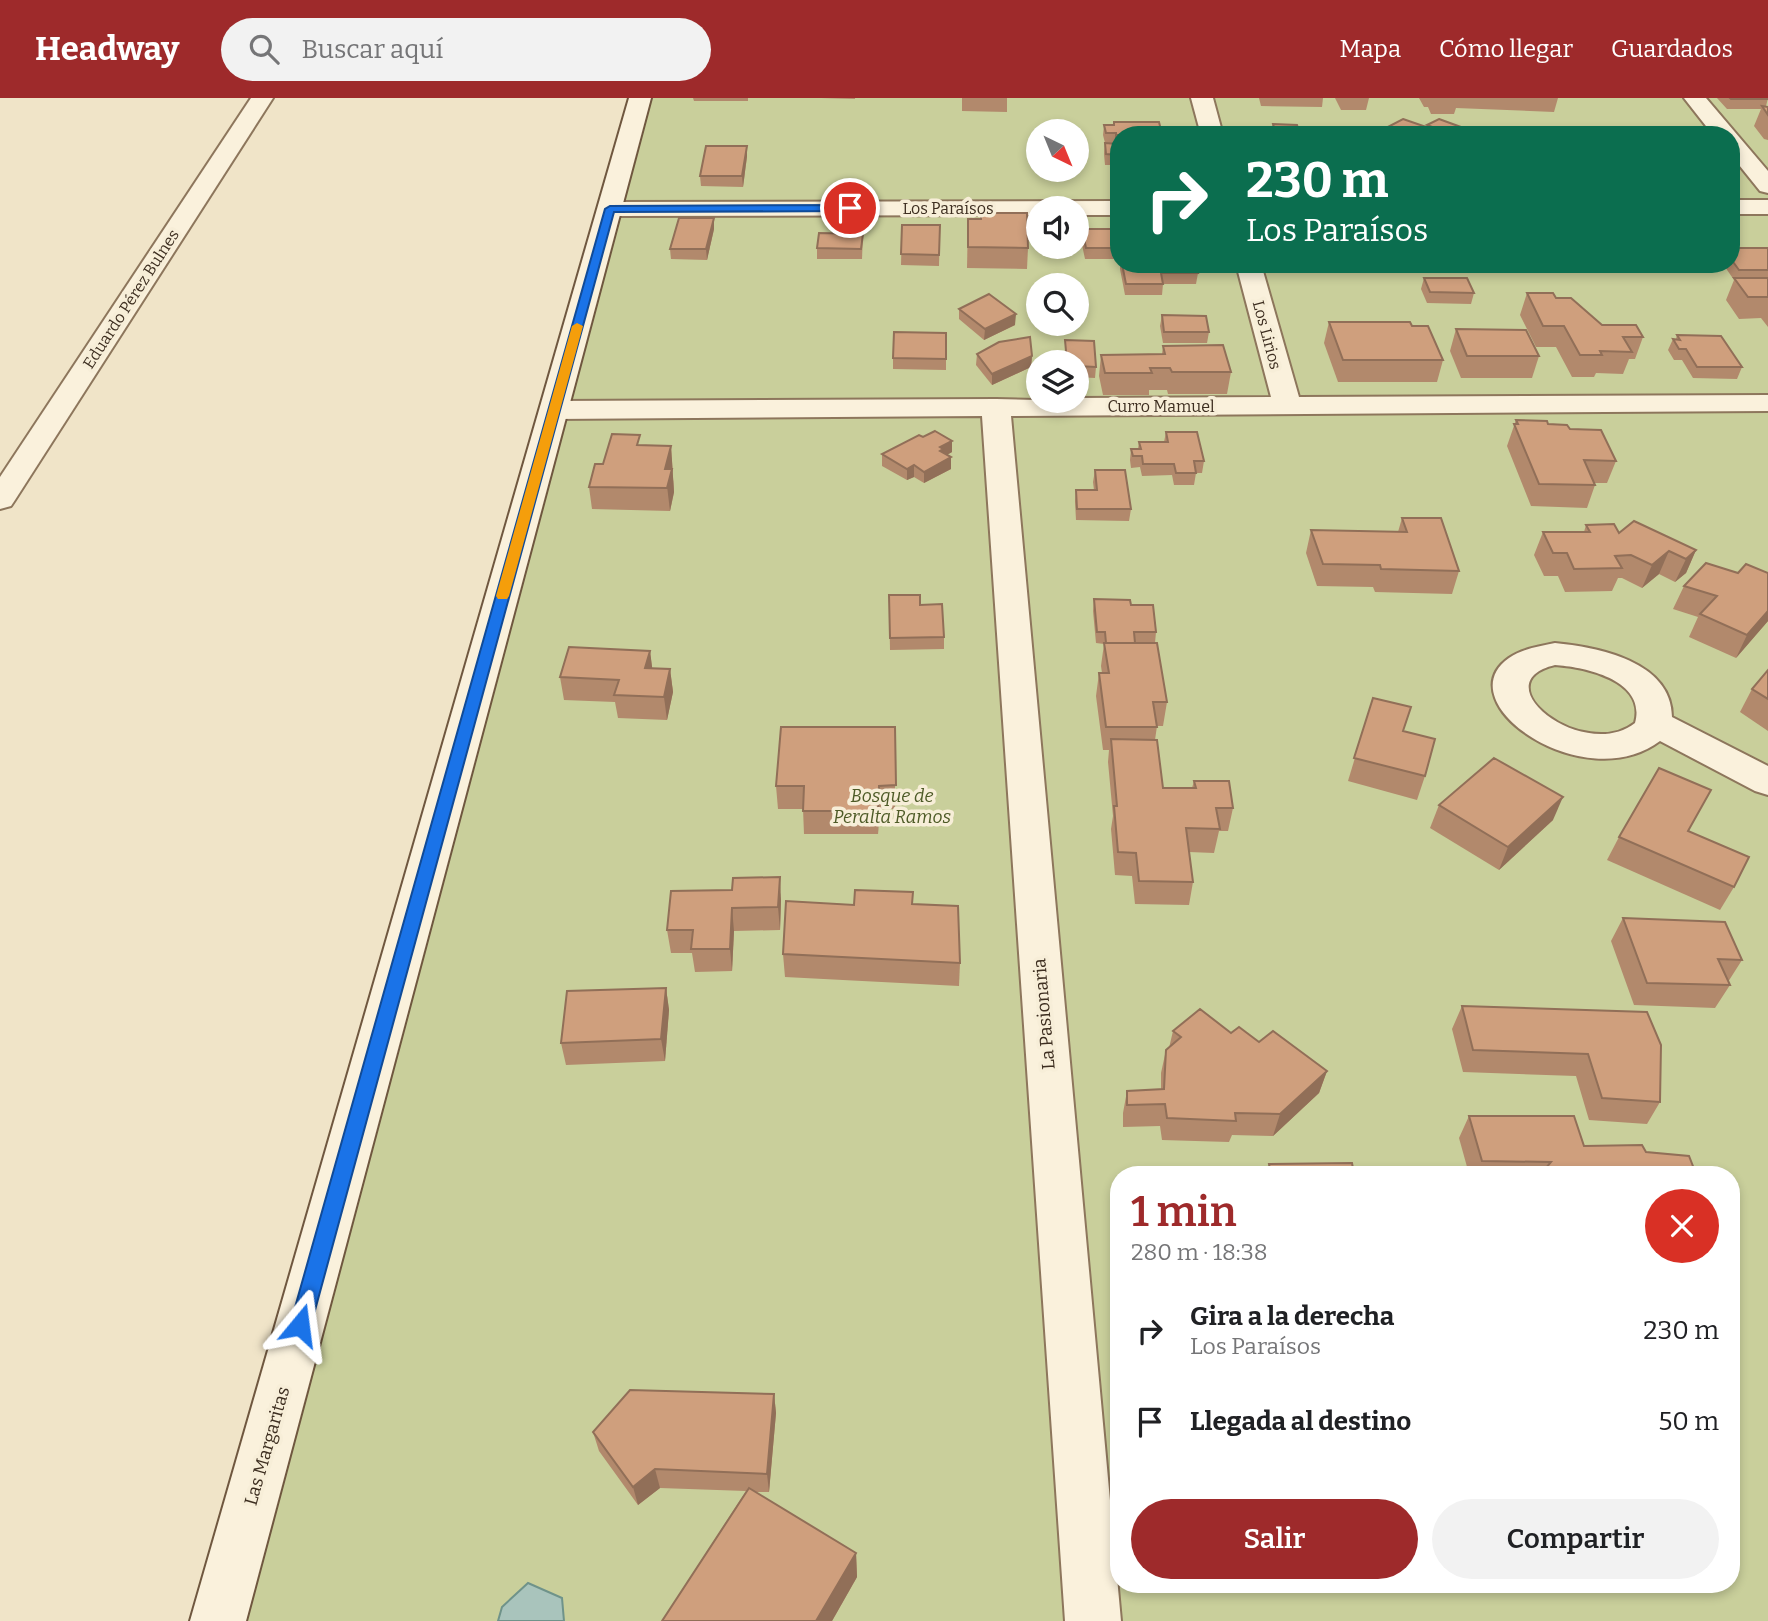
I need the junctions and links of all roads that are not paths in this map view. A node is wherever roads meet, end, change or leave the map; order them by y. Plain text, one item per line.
1 (262, 98) edge
2 (640, 98) edge
3 (1202, 98) edge
4 (1695, 98) edge
5 (1210, 126) edge
6 (1718, 126) edge
7 (1740, 152) edge
8 (1768, 186) edge
9 (1740, 207) edge
10 (1768, 207) edge
11 (1110, 208) edge
12 (610, 209) junction
13 (1250, 273) edge
14 (1768, 403) edge
15 (1287, 406) junction
16 (996, 407) junction
17 (554, 410) junction
18 (4, 489) edge
19 (1653, 722) dead end
20 (1768, 782) edge
21 (218, 1621) edge
22 (1093, 1621) edge

1 - 18 street, Eduardo Pérez Bulnes
2 - 12 street, Las Margaritas
3 - 5 street
4 - 6 street
7 - 8 street
9 - 10 street
11 - 12 street, Los Paraísos
12 - 17 street, Las Margaritas
13 - 15 street, Los Lirios
14 - 15 street, Curro Mamuel
15 - 16 street, Curro Mamuel
16 - 17 street, Curro Mamuel
16 - 22 street, La Pasionaria
17 - 21 street, Las Margaritas
19 - 20 street

